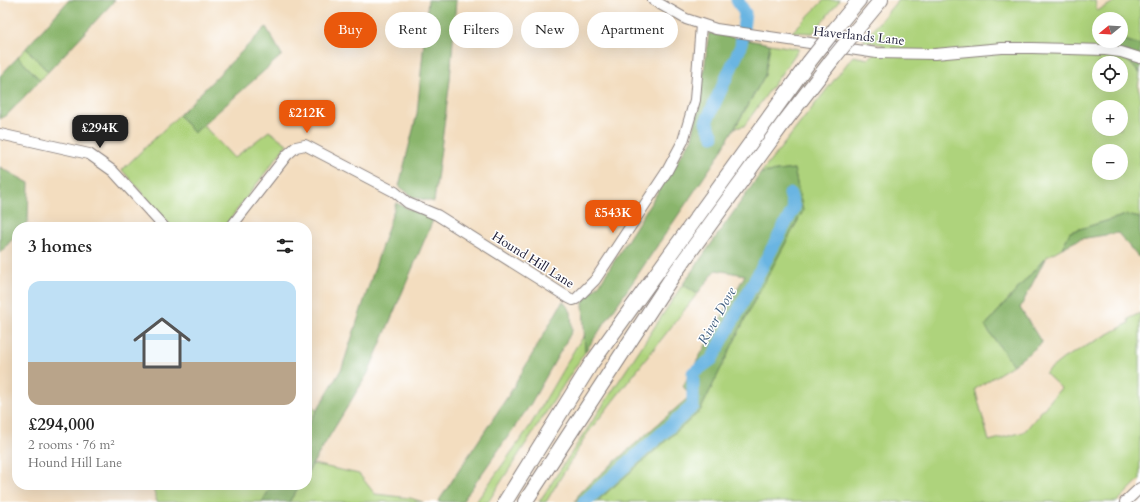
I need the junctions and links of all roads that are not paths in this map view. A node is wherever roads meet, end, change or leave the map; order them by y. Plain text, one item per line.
1 (654, 0) edge
2 (859, 0) edge
3 (881, 0) edge
4 (701, 25) junction
5 (1140, 58) edge
6 (0, 134) edge
7 (159, 222) edge
8 (235, 222) edge
9 (1140, 488) edge
10 (505, 502) edge
11 (525, 502) edge
12 (1125, 502) edge

1 - 4 street, Haverlands Lane
2 - 10 highway, bridge
3 - 11 highway, bridge
4 - 5 street, Haverlands Lane
4 - 8 street, Hound Hill Lane
6 - 7 street
9 - 12 street

